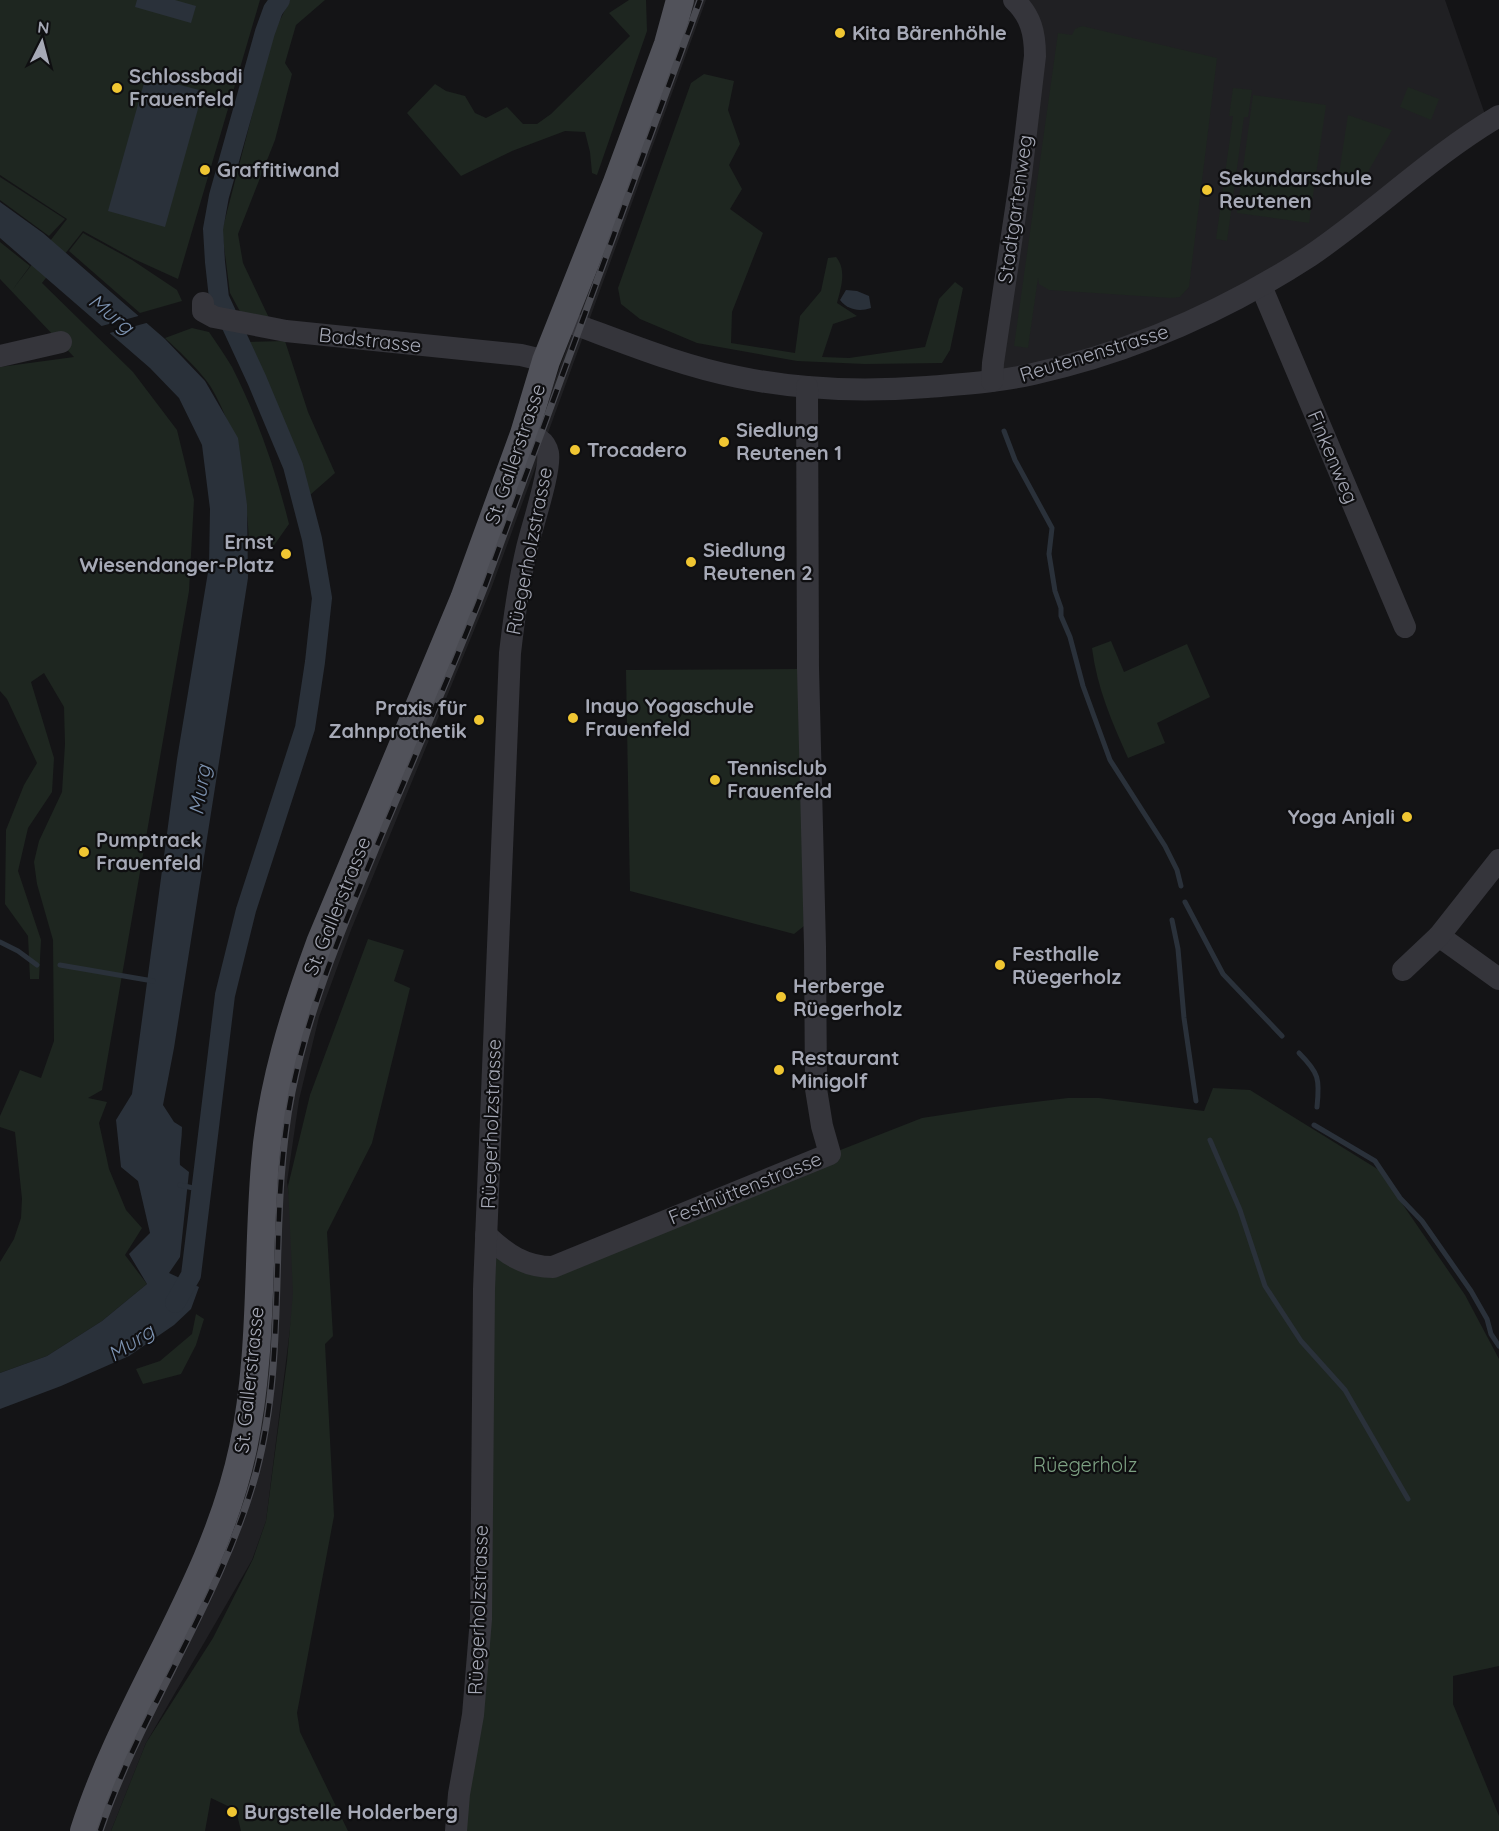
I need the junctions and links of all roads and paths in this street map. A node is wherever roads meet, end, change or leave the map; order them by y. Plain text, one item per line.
1 (680, 0) edge
2 (1014, 0) edge
3 (1499, 116) edge
4 (1260, 286) junction
5 (204, 303) dead end
6 (563, 320) junction
7 (61, 342) dead end
8 (0, 356) edge
9 (546, 361) junction
10 (992, 381) junction
11 (807, 387) junction
12 (524, 434) junction
13 (1405, 627) dead end
14 (1499, 860) edge
15 (1439, 936) junction
16 (1403, 970) dead end
17 (1499, 979) edge
18 (486, 1235) junction
19 (84, 1831) edge
20 (456, 1831) edge

1 - 6 main road, St. Gallerstrasse
2 - 10 street, Stadtgartenweg
3 - 4 street, Reutenenstrasse
4 - 10 street, Reutenenstrasse
4 - 13 street, Finkenweg
5 - 9 street, Badstrasse
6 - 9 main road, St. Gallerstrasse
6 - 11 street, Reutenenstrasse
7 - 8 street
9 - 12 main road, St. Gallerstrasse
10 - 11 street, Reutenenstrasse
11 - 18 street, Festhüttenstrasse
12 - 18 street, Rüegerholzstrasse
12 - 19 main road, St. Gallerstrasse
14 - 15 street
15 - 16 street
15 - 17 street
18 - 20 street, Rüegerholzstrasse

